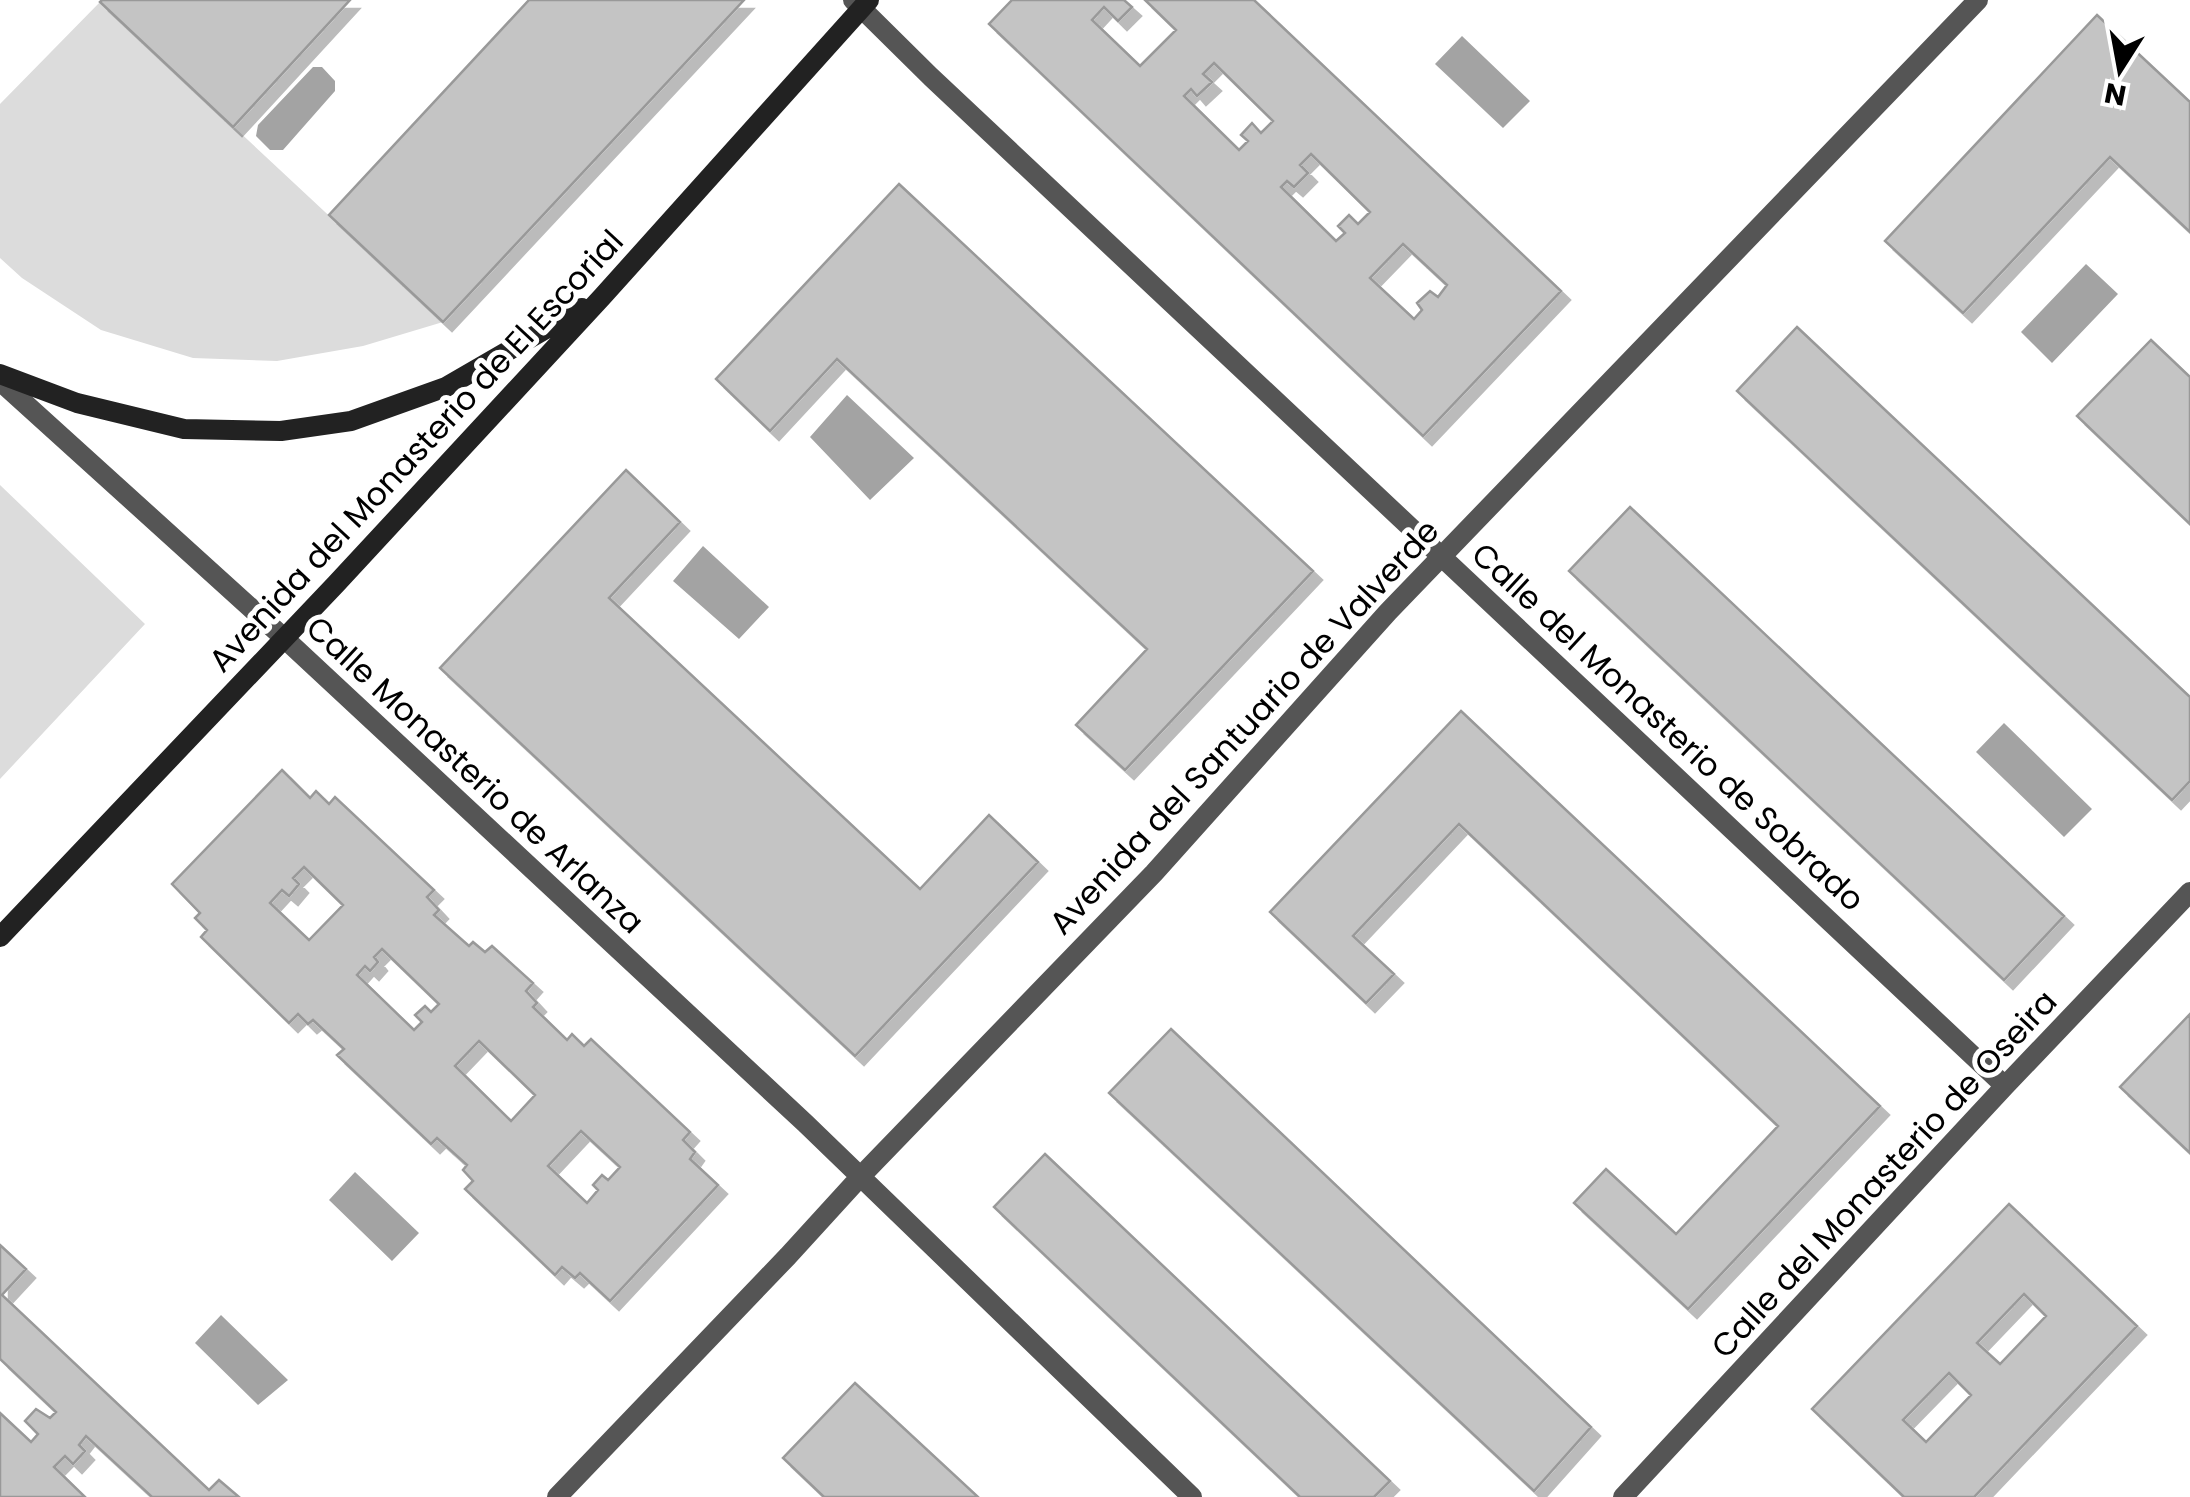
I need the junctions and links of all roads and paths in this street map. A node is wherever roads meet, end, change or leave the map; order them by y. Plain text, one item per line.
1 (1978, 0) edge
2 (862, 3) edge
3 (602, 297) junction
4 (0, 377) edge
5 (1442, 556) junction
6 (284, 638) junction
7 (2190, 892) edge
8 (0, 937) edge
9 (2005, 1086) junction
10 (861, 1176) junction
11 (557, 1497) edge
12 (1192, 1497) edge
13 (1623, 1497) edge

1 - 5 street, Avenida del Santuario de Valverde
2 - 3 street, Avenida del Monasterio de El Escorial
2 - 5 street, Calle del Monasterio de Sobrado
3 - 4 street
3 - 6 street, Avenida del Monasterio de El Escorial
4 - 6 street, Calle Monasterio de Arlanza
5 - 9 street, Calle del Monasterio de Sobrado
5 - 10 street, Avenida del Santuario de Valverde
6 - 8 street, Avenida del Monasterio de El Escorial
6 - 10 street, Calle Monasterio de Arlanza
7 - 9 street, Calle del Monasterio de Oseira
9 - 13 street, Calle del Monasterio de Oseira
10 - 11 street, Avenida del Santuario de Valverde
10 - 12 street

